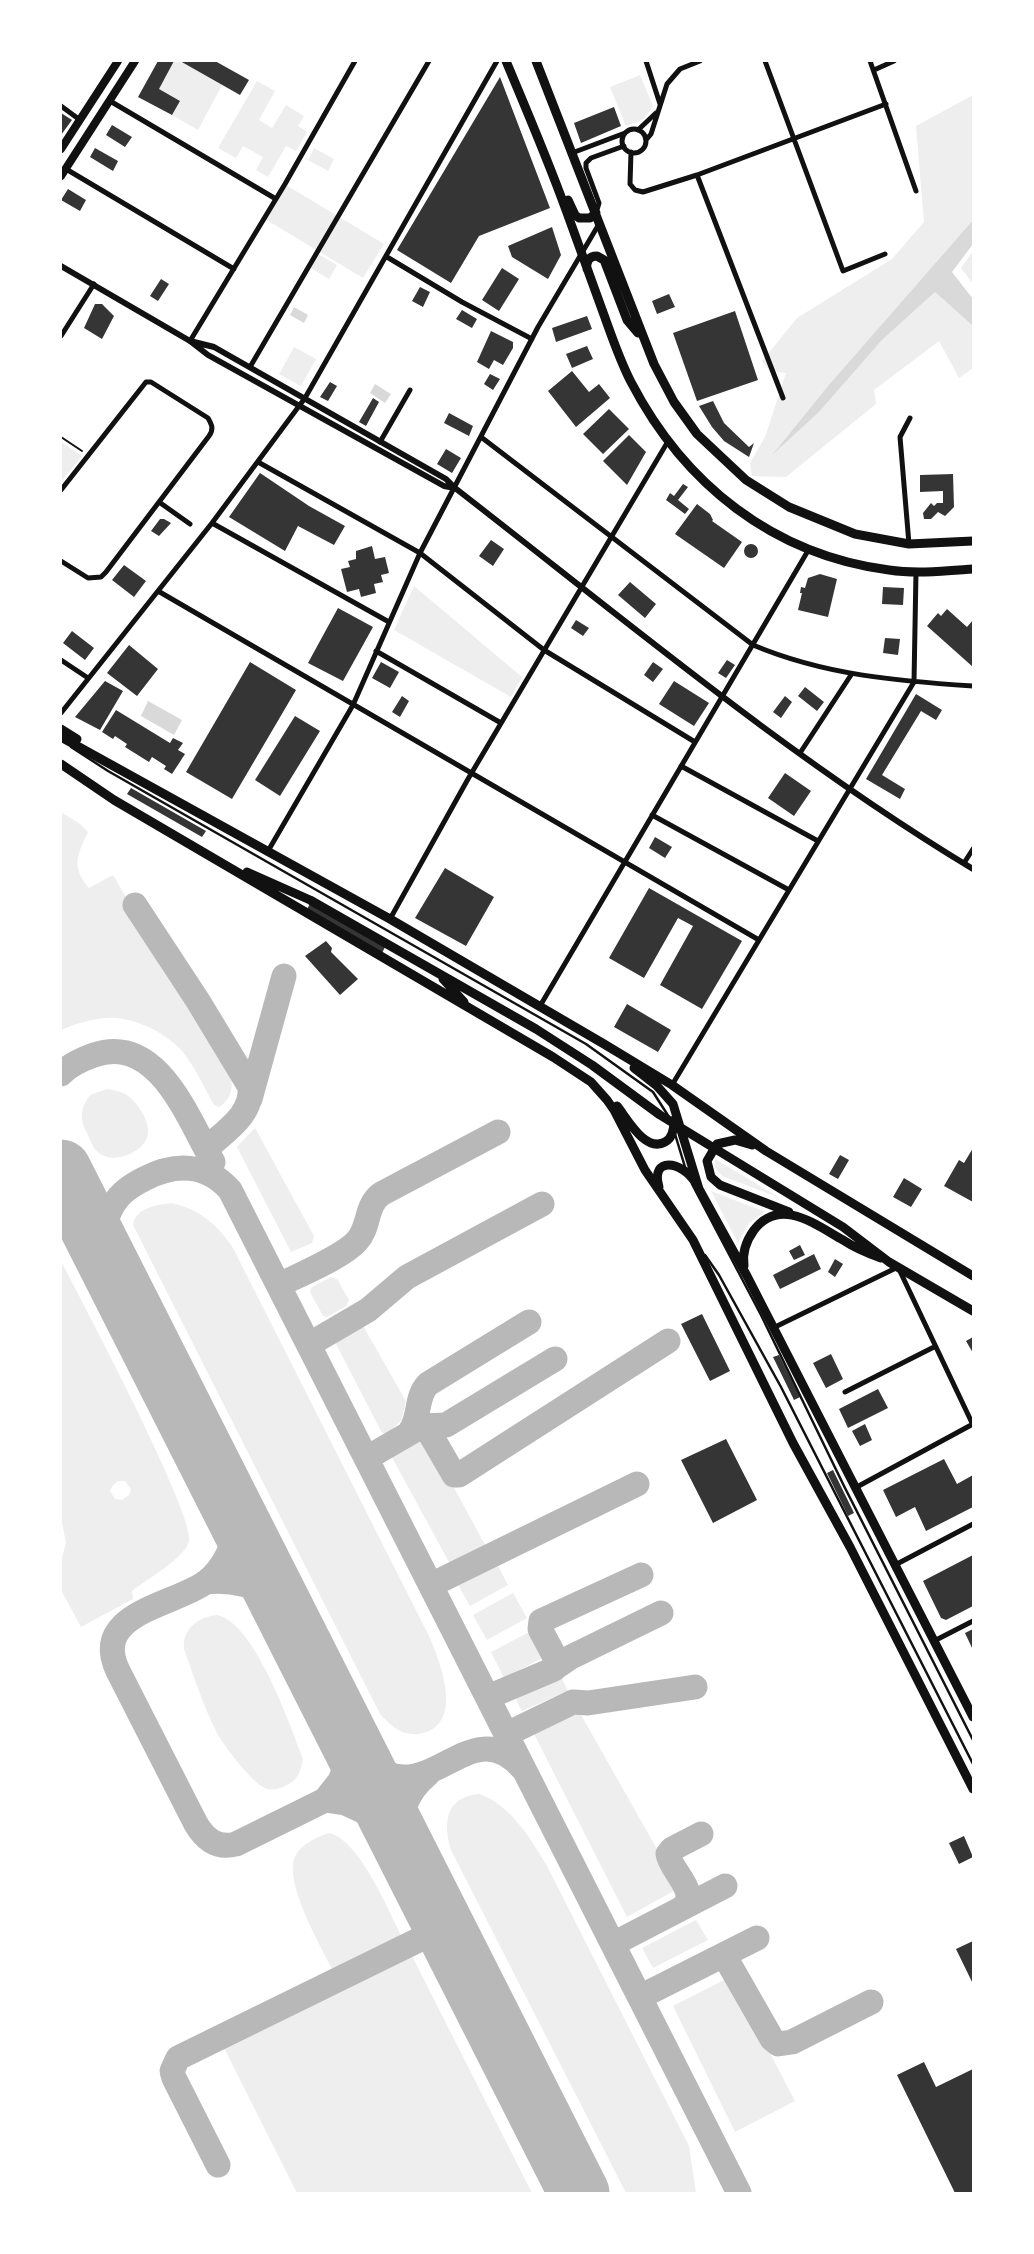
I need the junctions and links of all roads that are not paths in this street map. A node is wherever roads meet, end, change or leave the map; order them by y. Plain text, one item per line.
1 (135, 61) edge
2 (355, 61) edge
3 (429, 61) edge
4 (497, 61) edge
5 (506, 61) edge
6 (536, 61) edge
7 (646, 61) edge
8 (700, 61) edge
9 (765, 61) edge
10 (870, 61) edge
11 (894, 61) edge
12 (114, 63) edge
13 (874, 70) junction
14 (110, 101) junction
15 (660, 104) junction
16 (886, 104) junction
17 (61, 106) edge
18 (656, 113) junction
19 (80, 120) junction
20 (638, 130) junction
21 (626, 133) junction
22 (792, 138) junction
23 (539, 140) junction
24 (646, 140) junction
25 (624, 146) junction
26 (61, 149) edge
27 (631, 152) junction
28 (572, 153) junction
29 (63, 173) edge
30 (697, 175) junction
31 (916, 191) dead end
32 (276, 199) junction
33 (596, 213) junction
34 (600, 222) junction
35 (581, 253) junction
36 (885, 254) dead end
37 (387, 257) junction
38 (61, 266) edge
39 (234, 269) junction
40 (587, 269) junction
41 (94, 284) junction
42 (61, 336) edge
43 (532, 339) junction
44 (644, 339) junction
45 (190, 341) junction
46 (250, 367) junction
47 (410, 390) dead end
48 (305, 398) junction
49 (783, 398) dead end
50 (299, 406) junction
51 (910, 418) dead end
52 (481, 437) junction
53 (380, 442) junction
54 (667, 443) junction
55 (258, 462) junction
56 (454, 488) junction
57 (61, 490) edge
58 (159, 502) junction
59 (212, 523) junction
60 (190, 524) dead end
61 (611, 538) junction
62 (973, 541) edge
63 (909, 544) junction
64 (809, 549) junction
65 (420, 552) junction
66 (61, 561) edge
67 (973, 569) edge
68 (916, 572) junction
69 (582, 586) junction
70 (158, 591) junction
71 (388, 622) junction
72 (753, 645) junction
73 (544, 650) junction
74 (376, 651) junction
75 (61, 660) edge
76 (851, 674) junction
77 (88, 678) junction
78 (914, 682) junction
79 (973, 686) edge
80 (722, 697) junction
81 (353, 705) junction
82 (61, 713) edge
83 (501, 723) junction
84 (61, 728) edge
85 (61, 737) edge
86 (61, 741) edge
87 (695, 742) junction
88 (800, 753) junction
89 (61, 764) edge
90 (113, 764) junction
91 (681, 766) junction
92 (61, 770) edge
93 (472, 773) junction
94 (98, 790) junction
95 (849, 790) junction
96 (652, 814) junction
97 (818, 841) junction
98 (973, 850) edge
99 (268, 851) junction
100 (211, 856) junction
101 (624, 862) junction
102 (964, 863) junction
103 (973, 869) edge
104 (789, 890) junction
105 (390, 919) junction
106 (759, 940) junction
107 (438, 973) junction
108 (540, 1006) junction
109 (469, 1008) junction
110 (604, 1044) junction
111 (591, 1082) junction
112 (672, 1085) junction
113 (664, 1093) junction
114 (674, 1130) junction
115 (766, 1151) junction
116 (687, 1171) junction
117 (699, 1189) junction
118 (660, 1192) junction
119 (804, 1218) junction
120 (693, 1240) junction
121 (889, 1262) junction
122 (898, 1267) junction
123 (748, 1276) junction
124 (973, 1276) edge
125 (973, 1311) edge
126 (773, 1328) junction
127 (934, 1347) junction
128 (845, 1392) dead end
129 (973, 1425) edge
130 (855, 1488) junction
131 (973, 1524) edge
132 (895, 1565) junction
133 (973, 1621) edge
134 (934, 1641) junction
135 (973, 1717) edge
136 (973, 1740) edge
137 (973, 1764) edge
138 (973, 1789) edge

1 - 14 main road
2 - 32 street
3 - 46 street
4 - 37 street
5 - 23 main road
6 - 28 main road
7 - 15 street
8 - 15 street
9 - 22 street
10 - 13 street
11 - 13 street
12 - 19 main road
13 - 16 street
14 - 29 main road
14 - 32 street
15 - 18 street
16 - 22 street
16 - 31 street
17 - 19 street
18 - 20 street
18 - 24 street
19 - 26 main road
20 - 21 street
20 - 24 street
21 - 25 street
21 - 28 street
22 - 30 street
22 - 36 street
23 - 33 main road
23 - 35 main road
24 - 27 street
25 - 27 street
25 - 33 street
27 - 30 street
28 - 33 main road
29 - 39 street
30 - 49 street
32 - 39 street
33 - 34 main road
34 - 35 street
34 - 44 main road
35 - 40 main road
35 - 43 street
37 - 43 street
37 - 48 street
38 - 41 street
39 - 45 street
40 - 44 main road
40 - 54 main road
41 - 42 street
41 - 45 street
43 - 52 street
44 - 63 main road
45 - 46 street
45 - 50 street
46 - 48 street
47 - 53 street
48 - 50 street
48 - 53 street
50 - 55 street
50 - 56 street
51 - 63 street
52 - 56 street
52 - 61 street
53 - 56 street
54 - 61 street
54 - 64 main road
55 - 59 street
55 - 65 street
56 - 65 street
56 - 69 street
57 - 58 street
58 - 60 street
58 - 66 street
59 - 70 street
59 - 71 street
61 - 69 street
61 - 72 street
62 - 63 main road
64 - 68 main road
64 - 72 street
65 - 71 street
65 - 73 street
67 - 68 main road
68 - 78 street
69 - 73 street
69 - 80 street
70 - 77 street
70 - 81 street
71 - 74 street
72 - 76 street
72 - 80 street
73 - 83 street
73 - 87 street
74 - 81 street
74 - 83 street
75 - 77 street
76 - 78 street
76 - 88 street
77 - 82 street
78 - 79 street
78 - 95 street
80 - 87 street
80 - 88 street
81 - 93 street
81 - 99 street
83 - 93 street
84 - 90 main road
85 - 90 main road
86 - 114 lane
87 - 91 street
88 - 95 street
89 - 94 main road
90 - 99 main road
91 - 96 street
91 - 97 street
92 - 94 main road
93 - 101 street
93 - 105 street
94 - 100 main road
95 - 97 street
95 - 102 street
96 - 101 street
96 - 104 street
97 - 104 street
98 - 102 street
99 - 105 main road
100 - 107 main road
100 - 109 main road
101 - 106 street
101 - 108 street
102 - 103 street
104 - 106 street
105 - 108 main road
106 - 112 street
107 - 109 main road
107 - 121 main road
108 - 110 main road
109 - 111 main road
110 - 112 main road
110 - 113 main road
111 - 114 main road
111 - 118 main road
112 - 115 main road
113 - 114 main road
113 - 117 main road
114 - 116 lane
115 - 119 main road
115 - 124 main road
116 - 117 main road
116 - 118 main road
116 - 136 lane
117 - 123 main road
118 - 120 main road
119 - 121 main road
119 - 123 main road
120 - 137 lane
120 - 138 main road
121 - 122 main road
122 - 125 main road
122 - 126 street
122 - 127 street
123 - 126 main road
126 - 130 main road
127 - 128 street
127 - 129 street
129 - 130 street
130 - 132 main road
131 - 132 street
132 - 134 main road
133 - 134 street
134 - 135 main road

